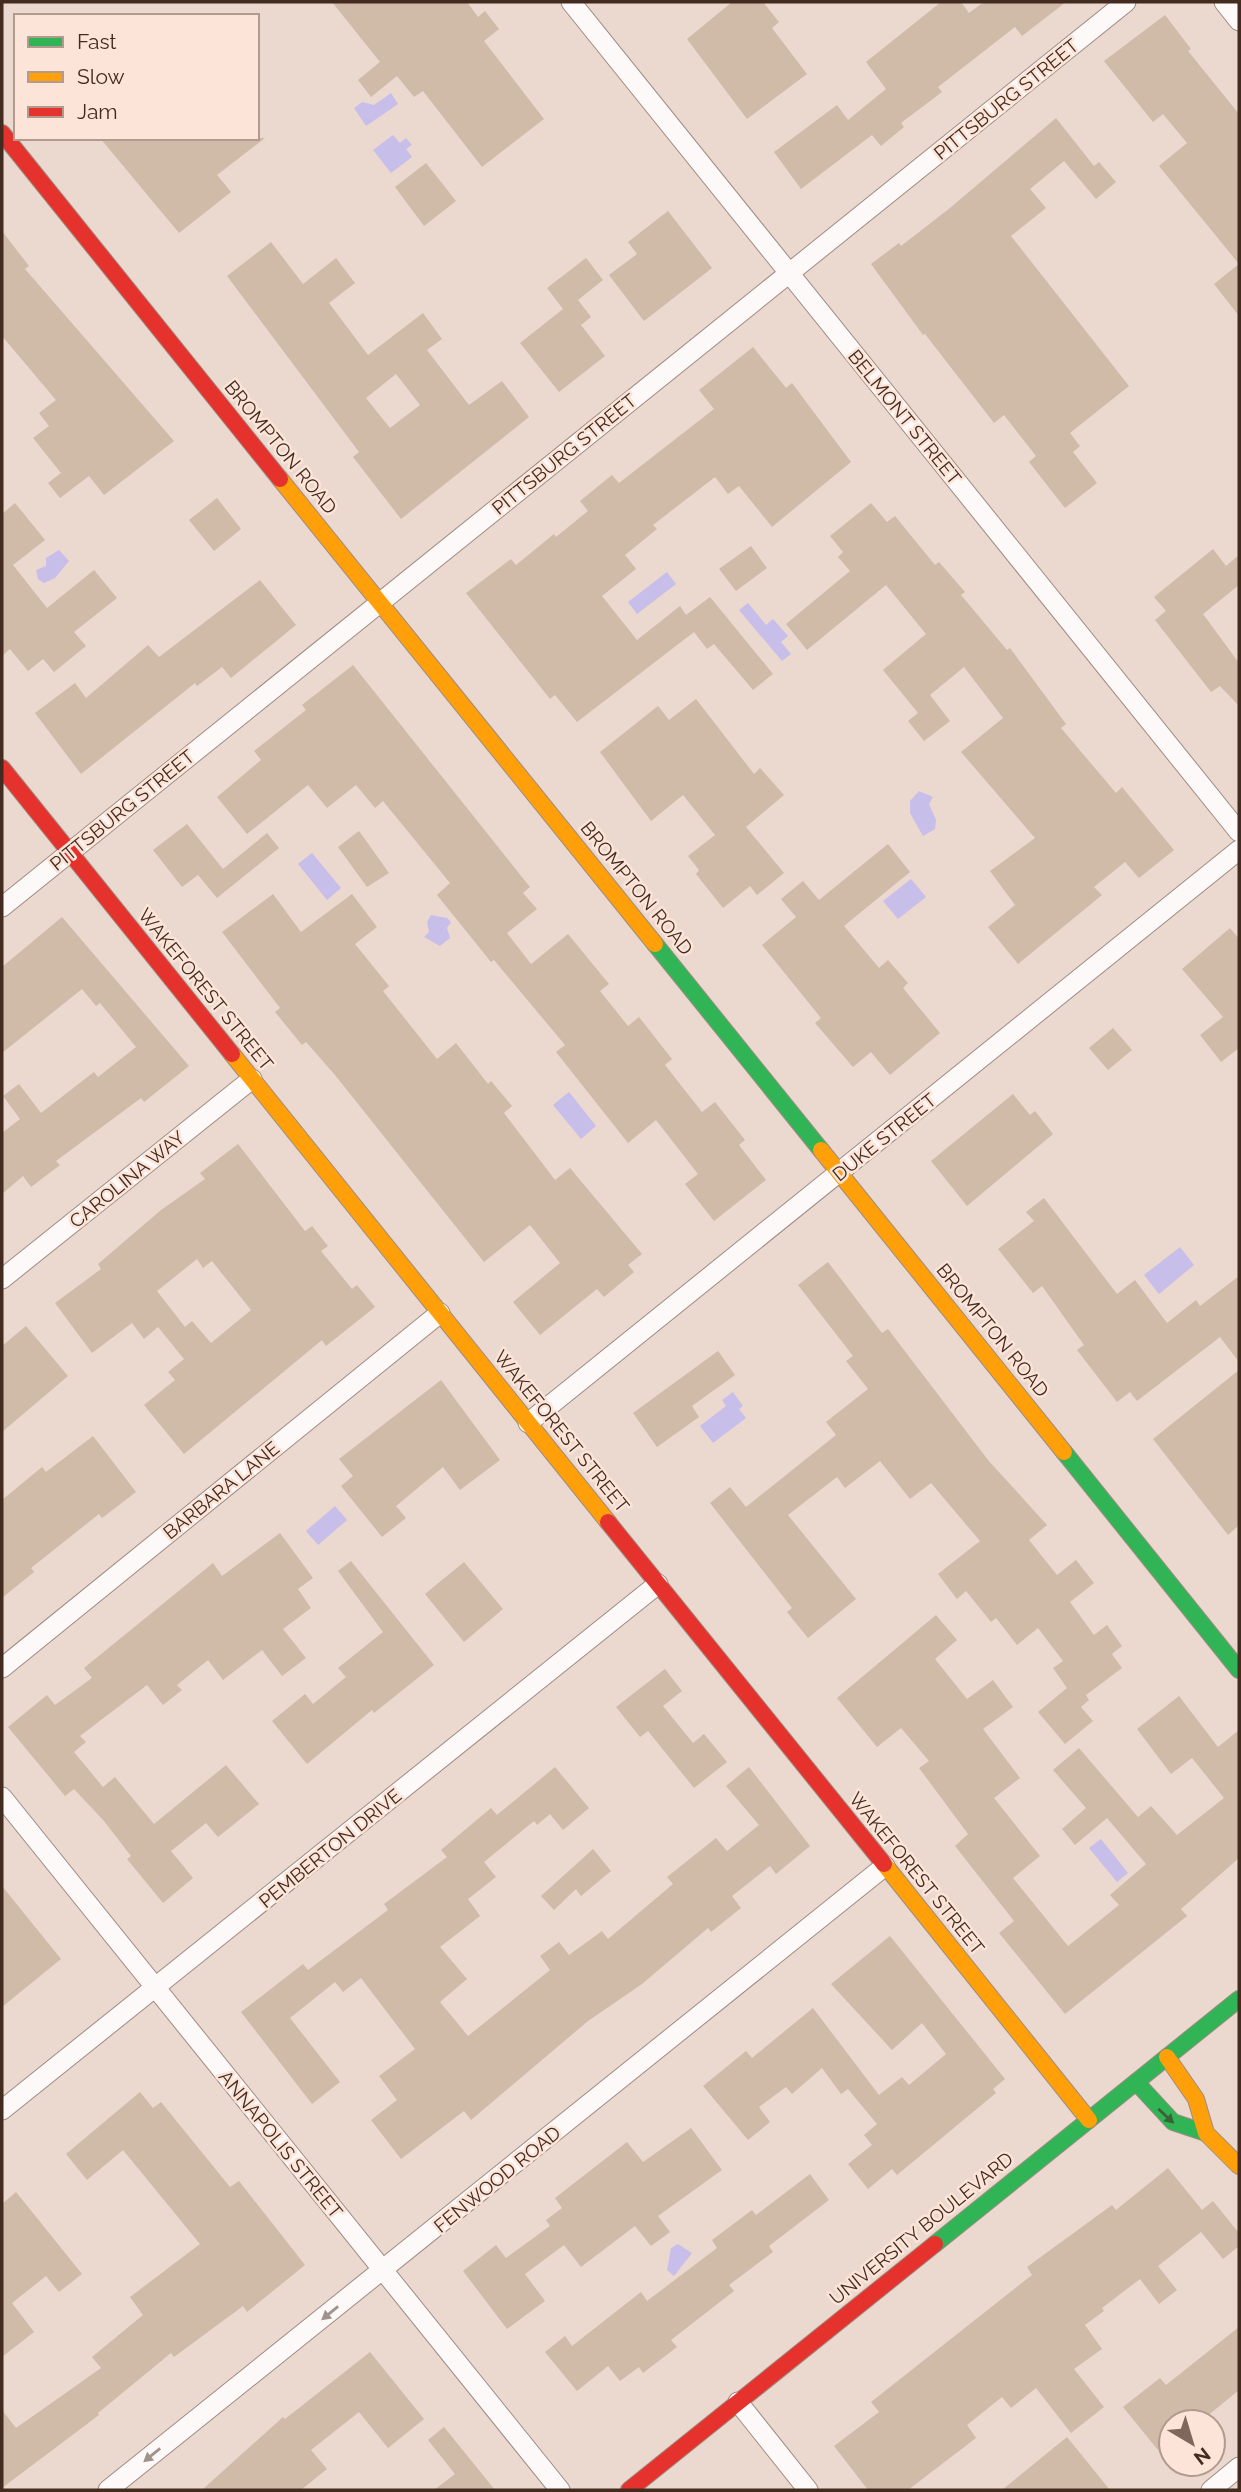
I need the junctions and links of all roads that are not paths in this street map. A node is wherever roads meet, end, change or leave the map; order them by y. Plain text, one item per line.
1 (571, 2) edge
2 (1126, 2) edge
3 (1224, 2) edge
4 (1239, 21) edge
5 (2, 133) edge
6 (789, 273) junction
7 (380, 603) junction
8 (2, 768) edge
9 (1239, 832) edge
10 (1239, 850) edge
11 (69, 852) junction
12 (2, 907) edge
13 (252, 1079) junction
14 (839, 1173) junction
15 (2, 1279) edge
16 (440, 1313) junction
17 (528, 1423) junction
18 (659, 1584) junction
19 (2, 1668) edge
20 (1239, 1670) edge
21 (2, 1797) edge
22 (885, 1866) junction
23 (156, 1988) junction
24 (1239, 1998) edge
25 (1167, 2057) junction
26 (1136, 2082) junction
27 (2, 2110) edge
28 (1089, 2120) junction
29 (1206, 2133) junction
30 (1239, 2166) edge
31 (383, 2271) junction
32 (738, 2402) junction
33 (1239, 2467) edge
34 (108, 2490) edge
35 (561, 2490) edge
36 (629, 2490) edge
37 (808, 2490) edge
38 (1211, 2490) edge

1 - 6 street, BELMONT STREET
2 - 6 street, PITTSBURG STREET
3 - 4 street
5 - 7 street, BROMPTON ROAD
6 - 7 street, PITTSBURG STREET
6 - 9 street, BELMONT STREET
7 - 11 street, PITTSBURG STREET
7 - 14 street, BROMPTON ROAD
8 - 11 street, WAKEFOREST STREET
10 - 14 street, DUKE STREET
11 - 12 street, PITTSBURG STREET
11 - 13 street, WAKEFOREST STREET
13 - 15 street, CAROLINA WAY
13 - 16 street, WAKEFOREST STREET
14 - 17 street, DUKE STREET
14 - 20 street, BROMPTON ROAD
16 - 17 street, WAKEFOREST STREET
16 - 19 street, BARBARA LANE
17 - 18 street, WAKEFOREST STREET
18 - 22 street, WAKEFOREST STREET
18 - 23 street, PEMBERTON DRIVE
21 - 23 street, ANNAPOLIS STREET
22 - 28 street, WAKEFOREST STREET
22 - 31 street, FENWOOD ROAD
23 - 27 street, PEMBERTON DRIVE
23 - 31 street, ANNAPOLIS STREET
24 - 25 street, UNIVERSITY BOULEVARD
25 - 26 street, UNIVERSITY BOULEVARD
25 - 29 street
26 - 28 street, UNIVERSITY BOULEVARD
26 -> 29 street
28 - 32 street, UNIVERSITY BOULEVARD
29 - 30 street
31 -> 34 street, FENWOOD ROAD
31 - 35 street, ANNAPOLIS STREET
32 - 36 street, UNIVERSITY BOULEVARD
32 - 37 street
33 - 38 street

